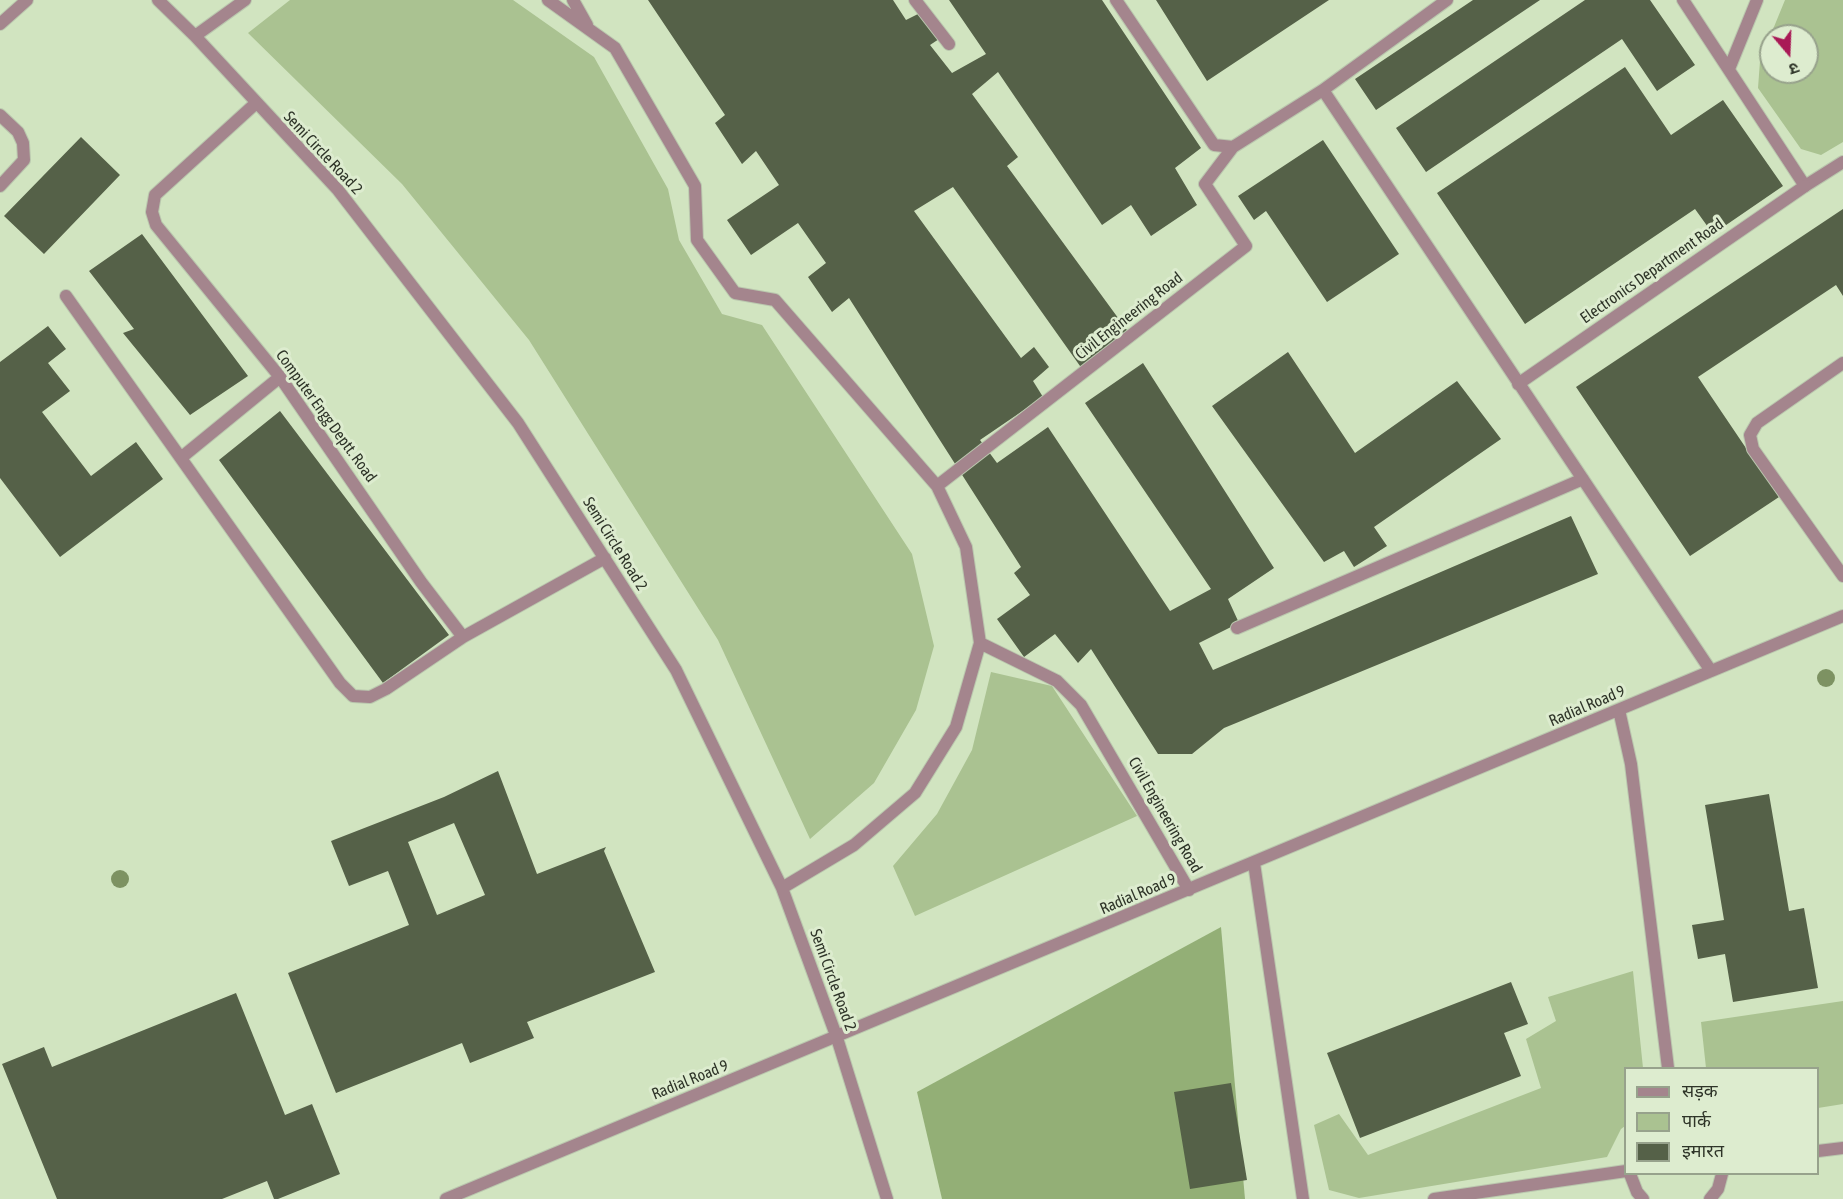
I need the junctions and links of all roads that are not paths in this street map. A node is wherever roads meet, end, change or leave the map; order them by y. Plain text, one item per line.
1 (27, 0) edge
2 (158, 0) edge
3 (245, 0) edge
4 (548, 0) edge
5 (573, 0) edge
6 (915, 0) edge
7 (1116, 0) edge
8 (1447, 0) edge
9 (1683, 0) edge
10 (1757, 0) edge
11 (0, 24) edge
12 (590, 30) junction
13 (195, 36) junction
14 (949, 44) dead end
15 (1729, 69) junction
16 (1323, 90) junction
17 (255, 104) junction
18 (0, 115) edge
19 (1233, 147) junction
20 (1843, 162) edge
21 (0, 186) edge
22 (1805, 186) junction
23 (66, 296) dead end
24 (1843, 363) edge
25 (280, 377) junction
26 (1518, 384) junction
27 (182, 457) junction
28 (1582, 480) junction
29 (937, 486) junction
30 (605, 558) junction
31 (1843, 576) edge
32 (1843, 616) edge
33 (1238, 628) dead end
34 (463, 637) junction
35 (980, 643) junction
36 (1711, 671) junction
37 (1619, 710) junction
38 (1254, 863) junction
39 (782, 888) junction
40 (1189, 890) junction
41 (837, 1038) junction
42 (1668, 1067) edge
43 (1843, 1148) edge
44 (1819, 1151) edge
45 (1624, 1171) edge
46 (1631, 1175) edge
47 (1722, 1175) edge
48 (446, 1199) edge
49 (887, 1199) edge
50 (1303, 1199) edge
51 (1434, 1199) edge
52 (1643, 1199) edge
53 (1710, 1199) edge

1 - 11 street
2 - 13 street, Semi Circle Road 2
3 - 13 street
4 - 12 street
5 - 12 street
6 - 14 street
7 - 19 street
8 - 16 street
9 - 15 street
10 - 15 street
12 - 29 street
13 - 17 street, Semi Circle Road 2
15 - 22 street
16 - 19 street
16 - 26 street
17 - 25 street, Computer Engg Deptt. Road
17 - 30 street, Semi Circle Road 2
18 - 21 street
19 - 29 street, Civil Engineering Road
20 - 22 street, Electronics Department Road
22 - 26 street, Electronics Department Road
23 - 27 street
24 - 31 street
25 - 27 street
25 - 34 street, Computer Engg Deptt. Road
26 - 28 street
27 - 34 street
28 - 33 street
28 - 36 street
29 - 35 street
30 - 34 street
30 - 39 street, Semi Circle Road 2
32 - 36 street, Radial Road 9
35 - 39 street
35 - 40 street, Civil Engineering Road
36 - 37 street, Radial Road 9
37 - 38 street, Radial Road 9
37 - 42 street
38 - 40 street, Radial Road 9
38 - 50 street
39 - 41 street, Semi Circle Road 2
40 - 41 street, Radial Road 9
41 - 48 street, Radial Road 9
41 - 49 street, Semi Circle Road 2
43 - 44 street
45 - 51 street
46 - 52 street
47 - 53 street

